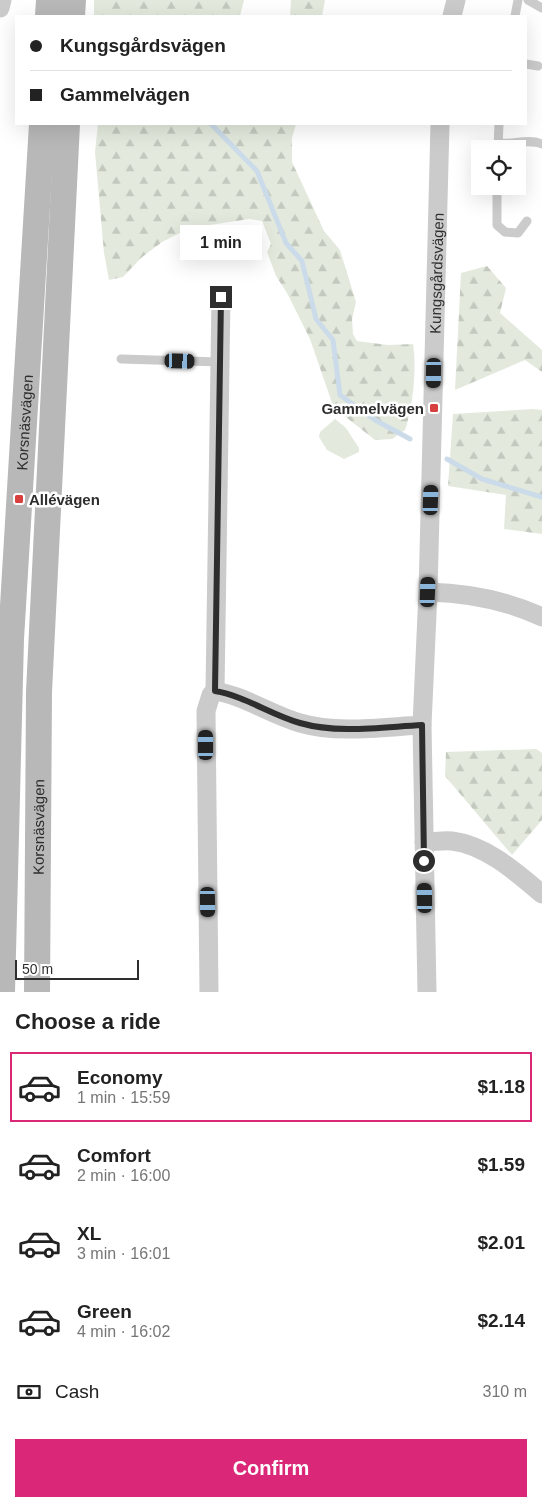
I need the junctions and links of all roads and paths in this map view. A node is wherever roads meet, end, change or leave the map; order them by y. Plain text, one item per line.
1 (2, 0) edge
2 (49, 0) edge
3 (73, 0) edge
4 (456, 0) edge
5 (518, 0) edge
6 (528, 0) edge
7 (0, 8) edge
8 (542, 8) edge
9 (48, 15) edge
10 (72, 15) edge
11 (452, 15) edge
12 (515, 15) edge
13 (527, 64) edge
14 (538, 66) dead end
15 (42, 125) edge
16 (67, 125) edge
17 (440, 125) edge
18 (499, 125) edge
19 (498, 140) edge
20 (526, 142) edge
21 (542, 144) edge
22 (497, 195) edge
23 (527, 221) dead end
24 (221, 297) dead end
25 (121, 359) dead end
26 (220, 362) junction
27 (428, 592) junction
28 (542, 617) edge
29 (215, 691) junction
30 (422, 725) junction
31 (424, 842) junction
32 (542, 894) edge
33 (2, 992) edge
34 (37, 992) edge
35 (210, 992) edge
36 (427, 992) edge

1 - 7 street
2 - 9 main road
3 - 10 main road
4 - 11 street
5 - 12 lane
6 - 8 lane
13 - 14 lane
15 - 33 main road, Korsnäsvägen
16 - 34 main road, Korsnäsvägen
17 - 27 street, Kungsgårdsvägen
18 - 19 lane
20 - 21 lane
22 - 23 lane
24 - 26 street
25 - 26 lane
26 - 29 street
27 - 28 street
27 - 30 street, Kungsgårdsvägen
29 - 30 street
29 - 35 street
30 - 31 street, Kungsgårdsvägen
31 - 32 street
31 - 36 street, Kungsgårdsvägen

